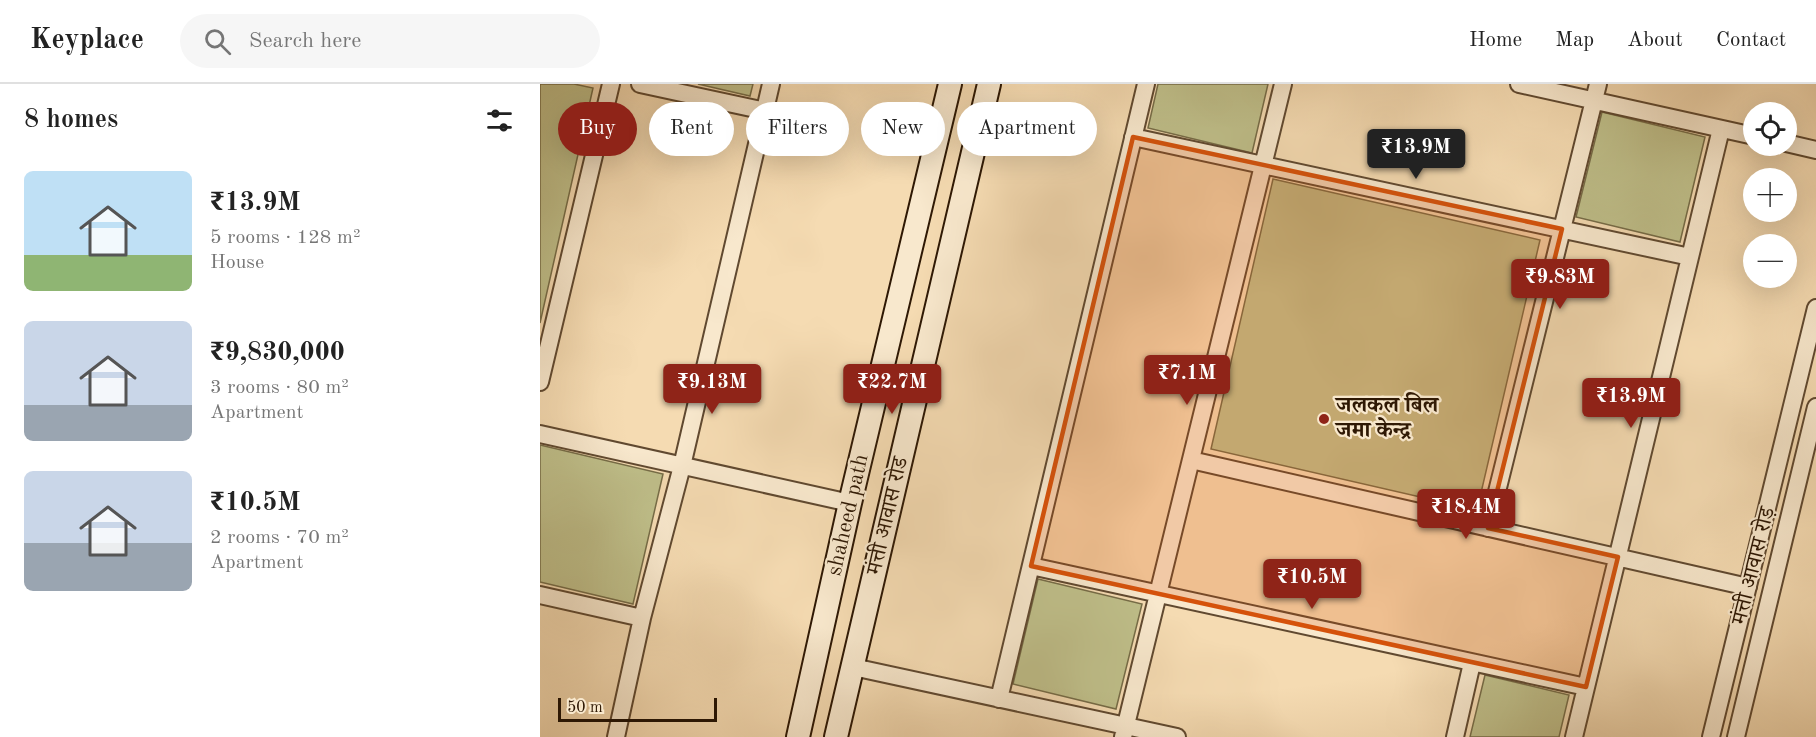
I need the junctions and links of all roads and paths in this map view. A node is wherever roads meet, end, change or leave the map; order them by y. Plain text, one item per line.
1 (611, 84) edge
2 (640, 84) edge
3 (771, 84) edge
4 (950, 84) edge
5 (989, 84) edge
6 (1146, 84) edge
7 (1284, 84) edge
8 (1519, 84) edge
9 (1598, 84) edge
10 (1594, 101) junction
11 (767, 102) edge
12 (746, 107) edge
13 (1721, 129) junction
14 (1743, 134) edge
15 (1133, 136) junction
16 (1797, 146) edge
17 (1816, 150) edge
18 (754, 156) edge
19 (1264, 165) junction
20 (1562, 229) junction
21 (1690, 257) junction
22 (1816, 308) edge
23 (540, 382) edge
24 (1792, 406) junction
25 (1816, 410) edge
26 (540, 434) edge
27 (1191, 460) junction
28 (682, 466) junction
29 (850, 503) junction
30 (1488, 528) junction
31 (1618, 557) junction
32 (1031, 566) junction
33 (1748, 587) junction
34 (1158, 594) junction
35 (540, 595) edge
36 (642, 618) junction
37 (1472, 663) junction
38 (853, 667) junction
39 (1586, 687) junction
40 (999, 699) junction
41 (1125, 731) edge
42 (616, 737) edge
43 (798, 737) edge
44 (836, 737) edge
45 (1177, 737) edge
46 (1455, 737) edge
47 (1574, 737) edge
48 (1711, 737) edge
49 (1736, 737) edge

1 - 23 street
2 - 12 street
3 - 11 street
4 - 29 street, shaheed path
5 - 38 street, मंत्ती आवास रोड
6 - 15 street
7 - 19 street
8 - 10 street
9 - 10 street
10 - 13 street
10 - 20 street
13 - 14 street
13 - 21 street
15 - 19 street
15 - 32 street
16 - 17 street
18 - 28 street
19 - 20 street
19 - 27 street
20 - 21 street
20 - 30 street
21 - 31 street
22 - 24 street
24 - 25 street
24 - 33 street
25 - 49 street, मंत्ती आवास रोड़
26 - 28 street
27 - 30 street
27 - 34 street
28 - 29 street
28 - 36 street
29 - 43 street, shaheed path
30 - 31 street
31 - 33 street
31 - 39 street
32 - 34 street
32 - 40 street
33 - 48 street
34 - 37 street
34 - 41 street
35 - 36 street
36 - 42 street
37 - 39 street
37 - 46 street
38 - 40 street
38 - 44 street, मंत्ती आवास रोड
39 - 47 street
40 - 41 street
41 - 45 street

